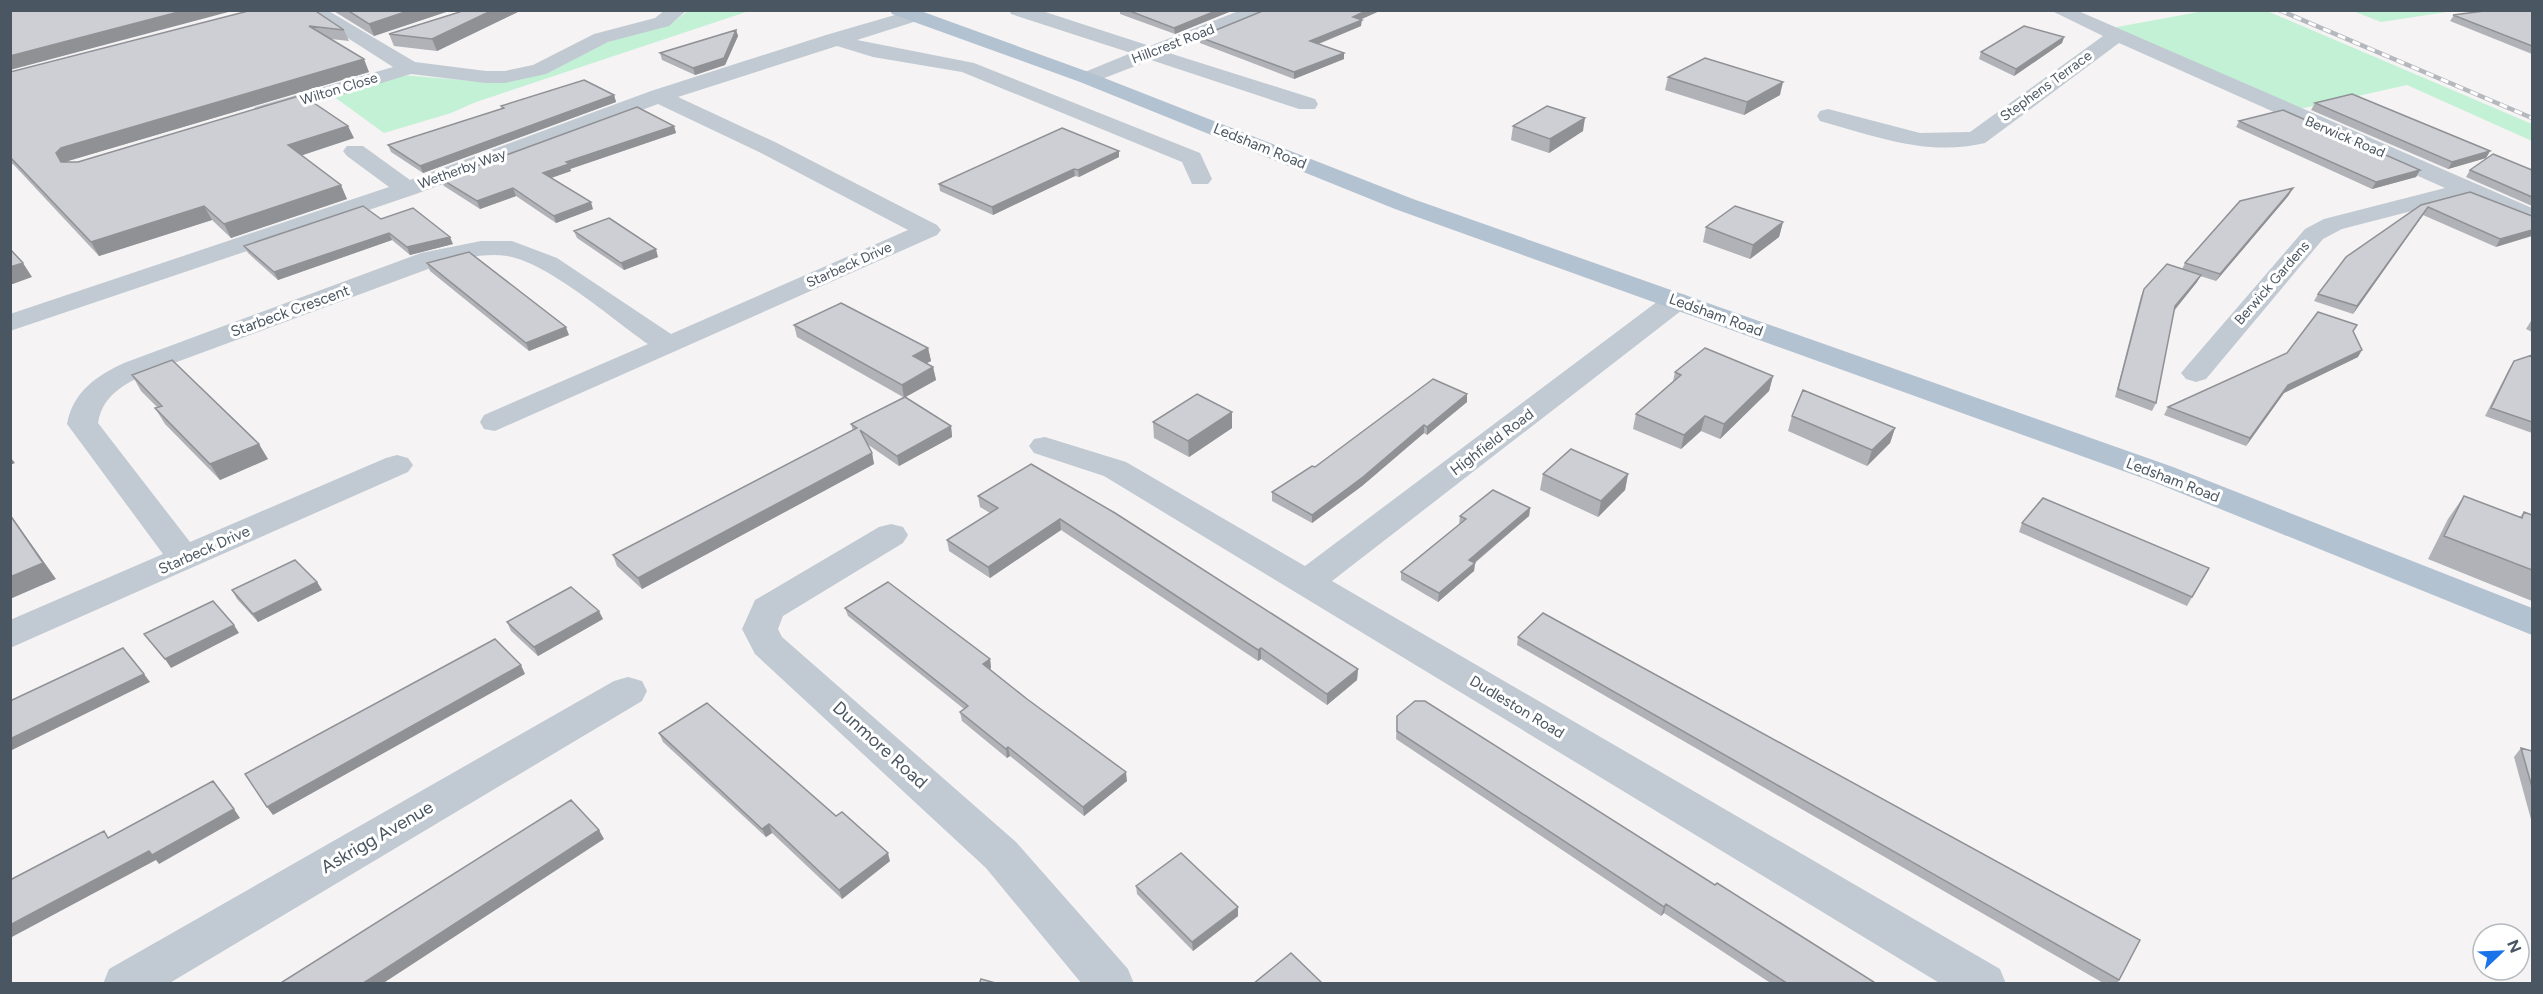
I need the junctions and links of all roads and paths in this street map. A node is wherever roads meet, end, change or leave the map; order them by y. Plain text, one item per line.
1 (313, 10) edge
2 (678, 10) edge
3 (1018, 10) edge
4 (1259, 10) edge
5 (2059, 10) edge
6 (906, 13) edge
7 (2116, 36) junction
8 (401, 37) edge
9 (833, 39) junction
10 (372, 45) junction
11 (1150, 52) junction
12 (411, 68) junction
13 (1088, 78) junction
14 (659, 96) junction
15 (1307, 104) dead end
16 (1828, 116) dead end
17 (242, 118) edge
18 (355, 151) dead end
19 (1200, 179) dead end
20 (407, 189) junction
21 (2469, 189) junction
22 (2532, 217) edge
23 (1676, 301) junction
24 (10, 323) edge
25 (668, 345) junction
26 (2196, 373) dead end
27 (495, 422) dead end
28 (1046, 446) dead end
29 (397, 465) dead end
30 (891, 535) dead end
31 (184, 558) junction
32 (1307, 582) junction
33 (2532, 621) edge
34 (10, 635) edge
35 (628, 691) dead end
36 (126, 984) edge
37 (1111, 984) edge
38 (1983, 984) edge

1 - 10 street, Wilton Close
2 - 12 street, Wilton Close
3 - 11 street
4 - 11 street, Hillcrest Road
5 - 7 street, Berwick Road
6 - 9 street, Wetherby Way
6 - 13 main road, Ledsham Road
7 - 16 street, Stephens Terrace
7 - 21 street, Berwick Road
8 - 10 street
9 - 14 street, Wetherby Way
9 - 19 street
10 - 12 street, Wilton Close
11 - 13 street, Hillcrest Road
11 - 15 street
12 - 17 street, Wilton Close
13 - 23 main road, Ledsham Road
14 - 20 street, Wetherby Way
14 - 25 street, Starbeck Drive
18 - 20 street
20 - 24 street, Wetherby Way
21 - 22 street, Berwick Road
21 - 26 street, Berwick Gardens
23 - 32 street, Highfield Road
23 - 33 main road, Ledsham Road
25 - 27 street, Starbeck Drive
25 - 31 street, Starbeck Crescent
28 - 32 street, Dudleston Road
29 - 31 street, Starbeck Drive
30 - 37 street, Dunmore Road
31 - 34 street, Starbeck Drive
32 - 38 street, Dudleston Road
35 - 36 street, Askrigg Avenue

